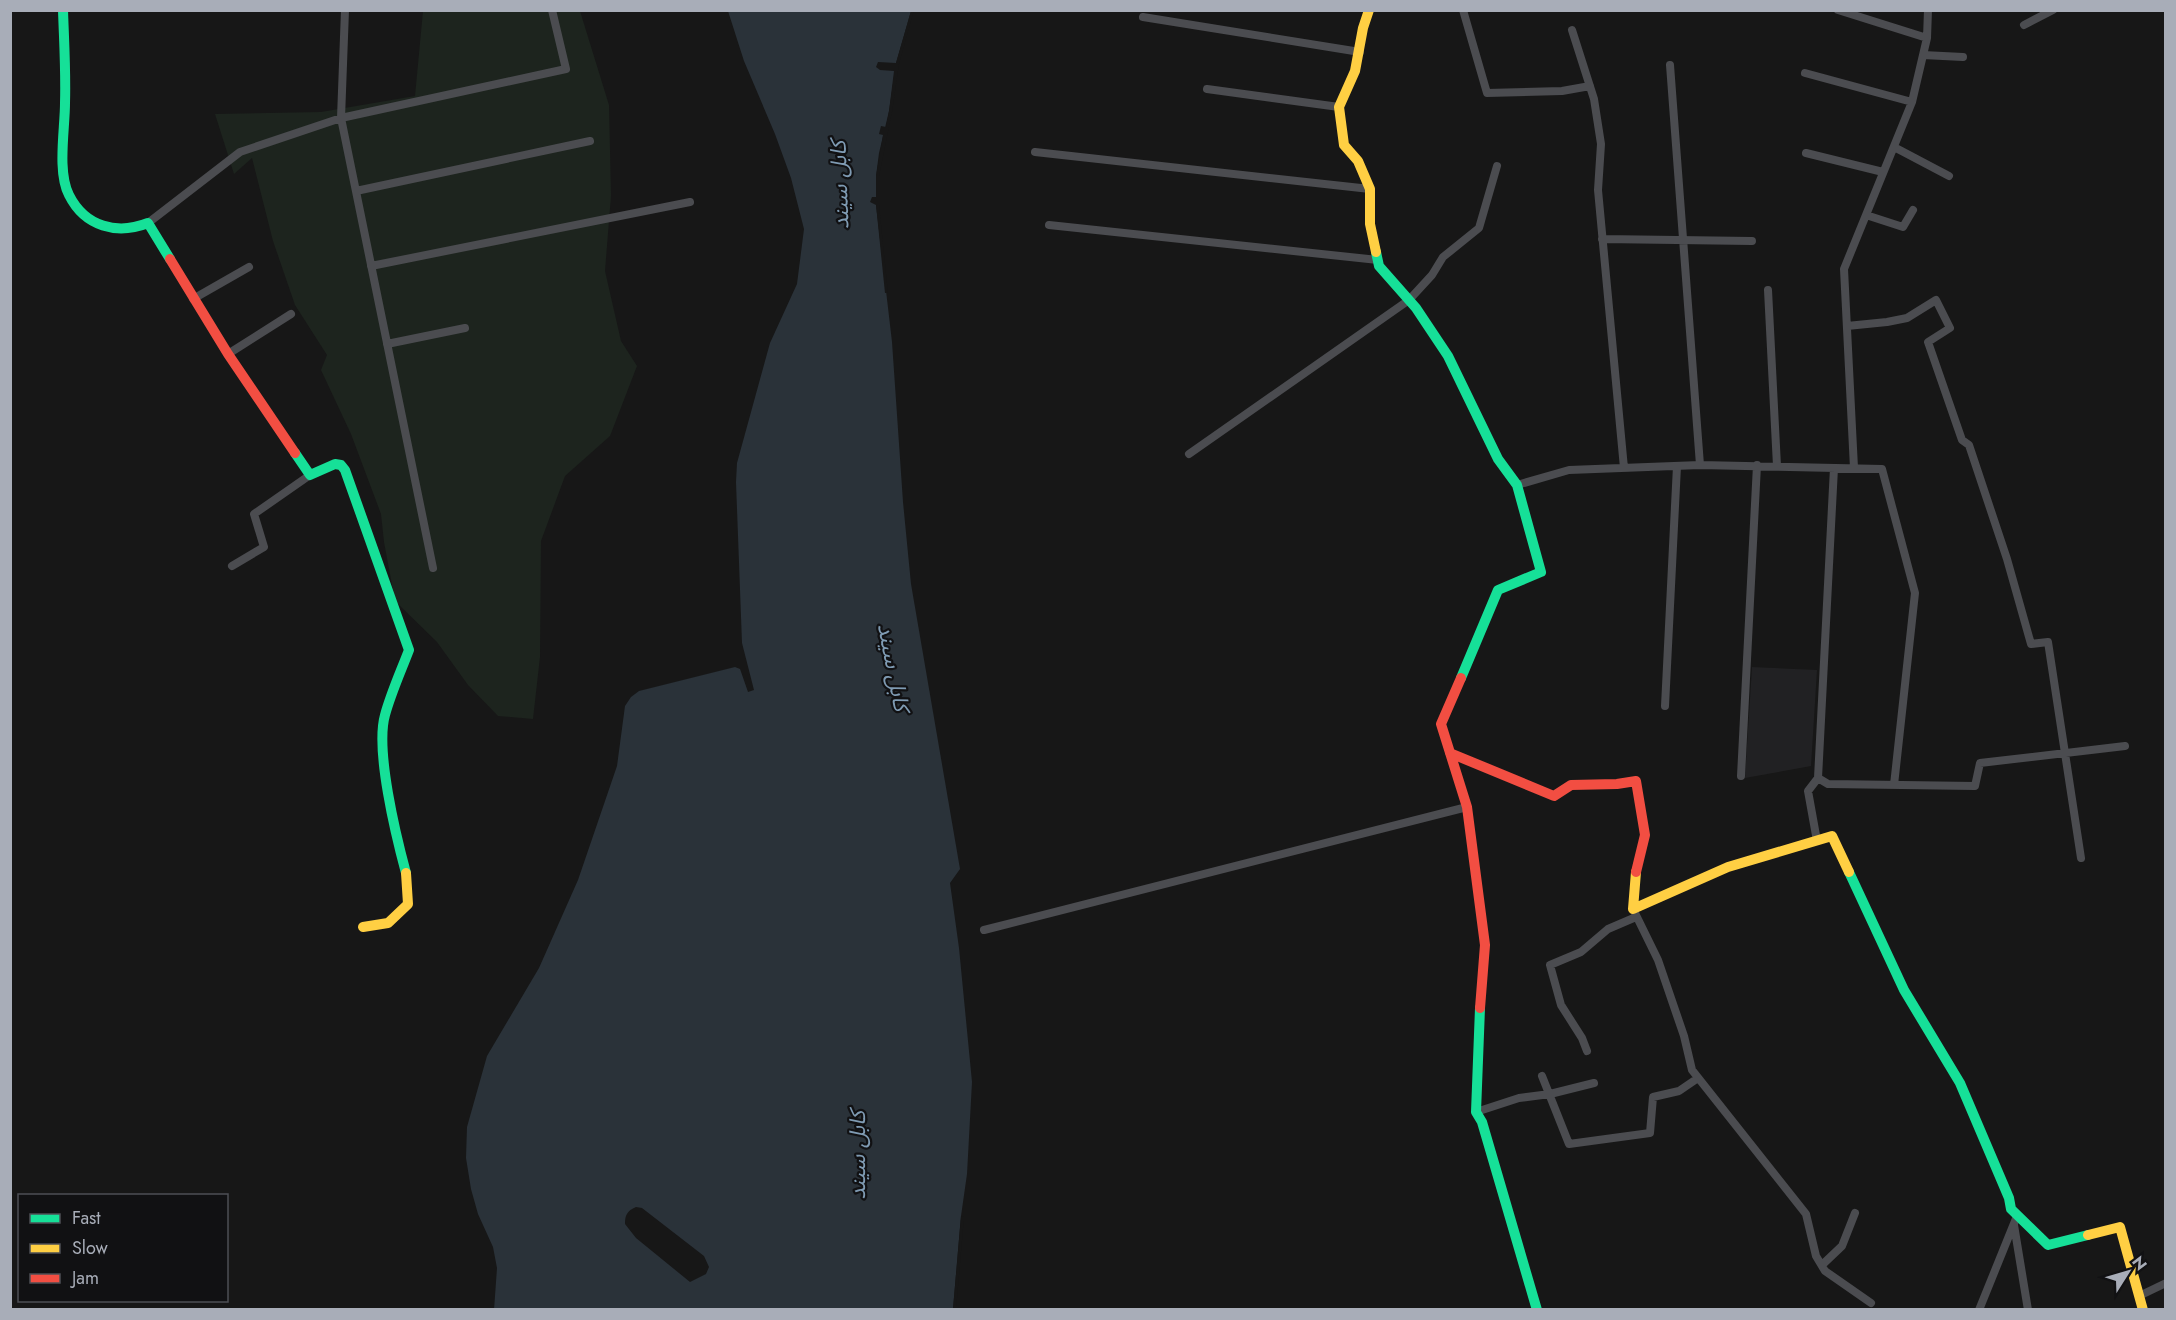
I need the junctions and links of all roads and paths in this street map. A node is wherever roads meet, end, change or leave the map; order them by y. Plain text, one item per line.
1 (63, 10) edge
2 (345, 10) edge
3 (552, 10) edge
4 (1369, 10) edge
5 (1463, 10) edge
6 (1838, 10) edge
7 (1928, 10) edge
8 (2053, 10) edge
9 (1143, 17) dead end
10 (2024, 25) dead end
11 (1572, 30) dead end
12 (1927, 38) junction
13 (1359, 52) junction
14 (1923, 55) junction
15 (1963, 57) dead end
16 (1670, 65) dead end
17 (1805, 73) dead end
18 (1590, 86) junction
19 (1207, 89) dead end
20 (1912, 102) junction
21 (1340, 107) junction
22 (341, 118) junction
23 (590, 141) dead end
24 (1894, 147) junction
25 (1035, 152) dead end
26 (1806, 153) dead end
27 (1497, 166) dead end
28 (1883, 172) junction
29 (1949, 176) dead end
30 (1370, 189) junction
31 (356, 191) junction
32 (690, 202) dead end
33 (1913, 210) dead end
34 (1866, 215) junction
35 (148, 222) junction
36 (1049, 225) dead end
37 (1602, 239) junction
38 (1683, 240) junction
39 (1752, 241) dead end
40 (1378, 260) junction
41 (371, 266) junction
42 (249, 267) dead end
43 (1768, 290) dead end
44 (193, 299) junction
45 (1409, 300) junction
46 (291, 314) dead end
47 (1847, 326) junction
48 (465, 328) dead end
49 (387, 344) junction
50 (228, 354) junction
51 (1189, 454) dead end
52 (1700, 465) junction
53 (1757, 465) junction
54 (1677, 466) junction
55 (1777, 466) junction
56 (1624, 468) junction
57 (1834, 468) junction
58 (1854, 468) junction
59 (310, 475) junction
60 (1517, 485) junction
61 (232, 566) dead end
62 (433, 568) dead end
63 (1665, 706) dead end
64 (2125, 746) dead end
65 (1450, 753) junction
66 (2065, 753) junction
67 (1741, 776) dead end
68 (1818, 778) junction
69 (1894, 785) junction
70 (1467, 807) junction
71 (1817, 841) junction
72 (2081, 858) dead end
73 (1634, 913) junction
74 (363, 927) dead end
75 (984, 930) dead end
76 (1587, 1051) dead end
77 (1542, 1076) dead end
78 (1698, 1078) junction
79 (1594, 1083) dead end
80 (1550, 1094) junction
81 (1476, 1112) junction
82 (1855, 1213) dead end
83 (2015, 1220) junction
84 (1822, 1265) junction
85 (2166, 1283) edge
86 (2139, 1296) junction
87 (1871, 1303) dead end
88 (1537, 1310) edge
89 (1979, 1310) edge
90 (2028, 1310) edge
91 (2143, 1310) edge

1 - 35 street
2 - 22 street
3 - 22 street
4 - 13 street
5 - 18 street
6 - 12 street
7 - 12 street
8 - 10 street
9 - 13 street
11 - 18 street
12 - 14 street
13 - 21 street
14 - 15 street
14 - 20 street
16 - 38 street
17 - 20 street
18 - 37 street
19 - 21 street
20 - 24 street
21 - 30 street
22 - 31 street
22 - 35 street
23 - 31 street
24 - 28 street
24 - 29 street
25 - 30 street
26 - 28 street
27 - 45 street
28 - 34 street
30 - 40 street
31 - 41 street
32 - 41 street
33 - 34 street
34 - 47 street
35 - 44 street
36 - 40 street
37 - 38 street
37 - 56 street
38 - 39 street
38 - 52 street
40 - 45 street
41 - 49 street
42 - 44 street
43 - 55 street
44 - 50 street
45 - 51 street
45 - 60 street
46 - 50 street
47 - 58 street
47 - 66 street
48 - 49 street
49 - 62 street
50 - 59 street
52 - 53 street
52 - 54 street
53 - 55 street
53 - 67 street
54 - 56 street
54 - 63 street
55 - 57 street
56 - 60 street
57 - 58 street
57 - 68 street
58 - 69 street
59 - 61 street
59 - 74 street
60 - 65 street
64 - 66 street
65 - 70 street
65 - 73 street
66 - 69 street
66 - 72 street
68 - 69 street
68 - 71 street
70 - 75 street
70 - 81 street
71 - 73 street
71 - 83 street
73 - 76 street
73 - 78 street
77 - 80 street
78 - 80 street
78 - 84 street
79 - 80 street
80 - 81 street
81 - 88 street
82 - 84 street
83 - 86 street
83 - 89 street
83 - 90 street
84 - 87 street
85 - 86 street
86 - 91 street

